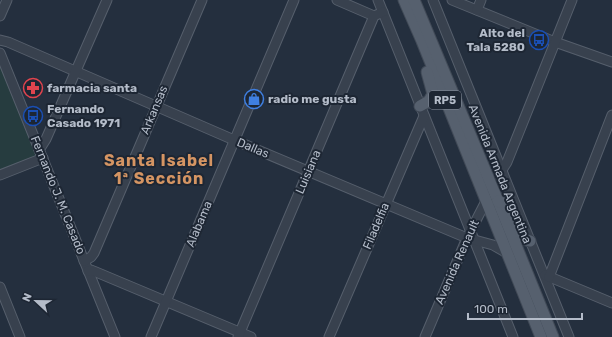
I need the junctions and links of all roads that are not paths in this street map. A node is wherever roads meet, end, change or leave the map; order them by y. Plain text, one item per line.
1 (7, 0) edge
2 (107, 0) edge
3 (202, 0) edge
4 (294, 0) edge
5 (337, 0) edge
6 (378, 0) edge
7 (404, 0) edge
8 (414, 0) edge
9 (433, 0) edge
10 (452, 0) edge
11 (481, 0) edge
12 (572, 0) edge
13 (477, 10) junction
14 (379, 14) junction
15 (0, 16) edge
16 (0, 40) edge
17 (422, 41) junction
18 (555, 42) junction
19 (0, 53) edge
20 (612, 62) edge
21 (76, 72) junction
22 (156, 106) junction
23 (422, 111) junction
24 (612, 114) edge
25 (234, 140) junction
26 (41, 154) junction
27 (502, 170) junction
28 (308, 172) junction
29 (0, 175) edge
30 (492, 188) junction
31 (486, 201) junction
32 (498, 201) junction
33 (386, 204) junction
34 (470, 237) junction
35 (530, 241) junction
36 (506, 253) junction
37 (84, 261) junction
38 (88, 271) junction
39 (546, 276) junction
40 (0, 287) edge
41 (166, 301) junction
42 (612, 303) edge
43 (239, 335) edge
44 (540, 336) edge
45 (20, 337) edge
46 (115, 337) edge
47 (151, 337) edge
48 (251, 337) edge
49 (329, 337) edge
50 (424, 337) edge
51 (513, 337) edge
52 (553, 337) edge
53 (569, 337) edge

1 - 15 street
2 - 21 street
3 - 22 street, Arkansas
4 - 25 street, Alabama
5 - 14 street
6 - 14 street
7 - 17 main road, Avenida Armada Argentina / RP5
8 - 30 main road, Avenida Armada Argentina / RP5
9 - 27 street, Avenida Armada Argentina
10 - 13 street
11 - 13 street
12 - 18 street, Avenida Renault
13 - 18 street
14 - 23 street
14 - 28 street, Luisiana
16 - 21 street, Dallas
17 - 23 main road
17 - 31 main road, Avenida Armada Argentina / RP5
18 - 20 street
18 - 27 street, Avenida Renault
19 - 26 street, Fernando J. M. Casado
21 - 22 street, Dallas
21 - 26 street
22 - 25 street, Dallas
22 - 37 street, Arkansas
23 - 33 street, Filadelfia
23 - 34 street
24 - 39 street
25 - 28 street, Dallas
25 - 41 street, Alabama
26 - 29 street
26 - 37 street, Fernando J. M. Casado
27 - 30 street, Avenida Renault
27 - 35 street, Avenida Armada Argentina
28 - 33 street, Dallas
28 - 43 street, Luisiana
30 - 31 street, Avenida Renault
30 - 32 main road, Avenida Armada Argentina / RP5
31 - 34 street, Avenida Renault
31 - 36 main road, Avenida Armada Argentina / RP5
32 - 35 main road
32 - 52 main road, Avenida Armada Argentina / RP5
33 - 34 street, Dallas
33 - 49 street, Filadelfia
34 - 36 street, Dallas
34 - 50 street, Avenida Renault
34 - 51 street
35 - 39 street, Avenida Armada Argentina
36 - 44 main road, Avenida Armada Argentina / RP5
37 - 38 street, Fernando J. M. Casado
38 - 41 street
38 - 46 street, Fernando J. M. Casado
39 - 42 street
39 - 53 street, Avenida Armada Argentina
40 - 45 street
41 - 43 street
41 - 47 street, Alabama
43 - 48 street

